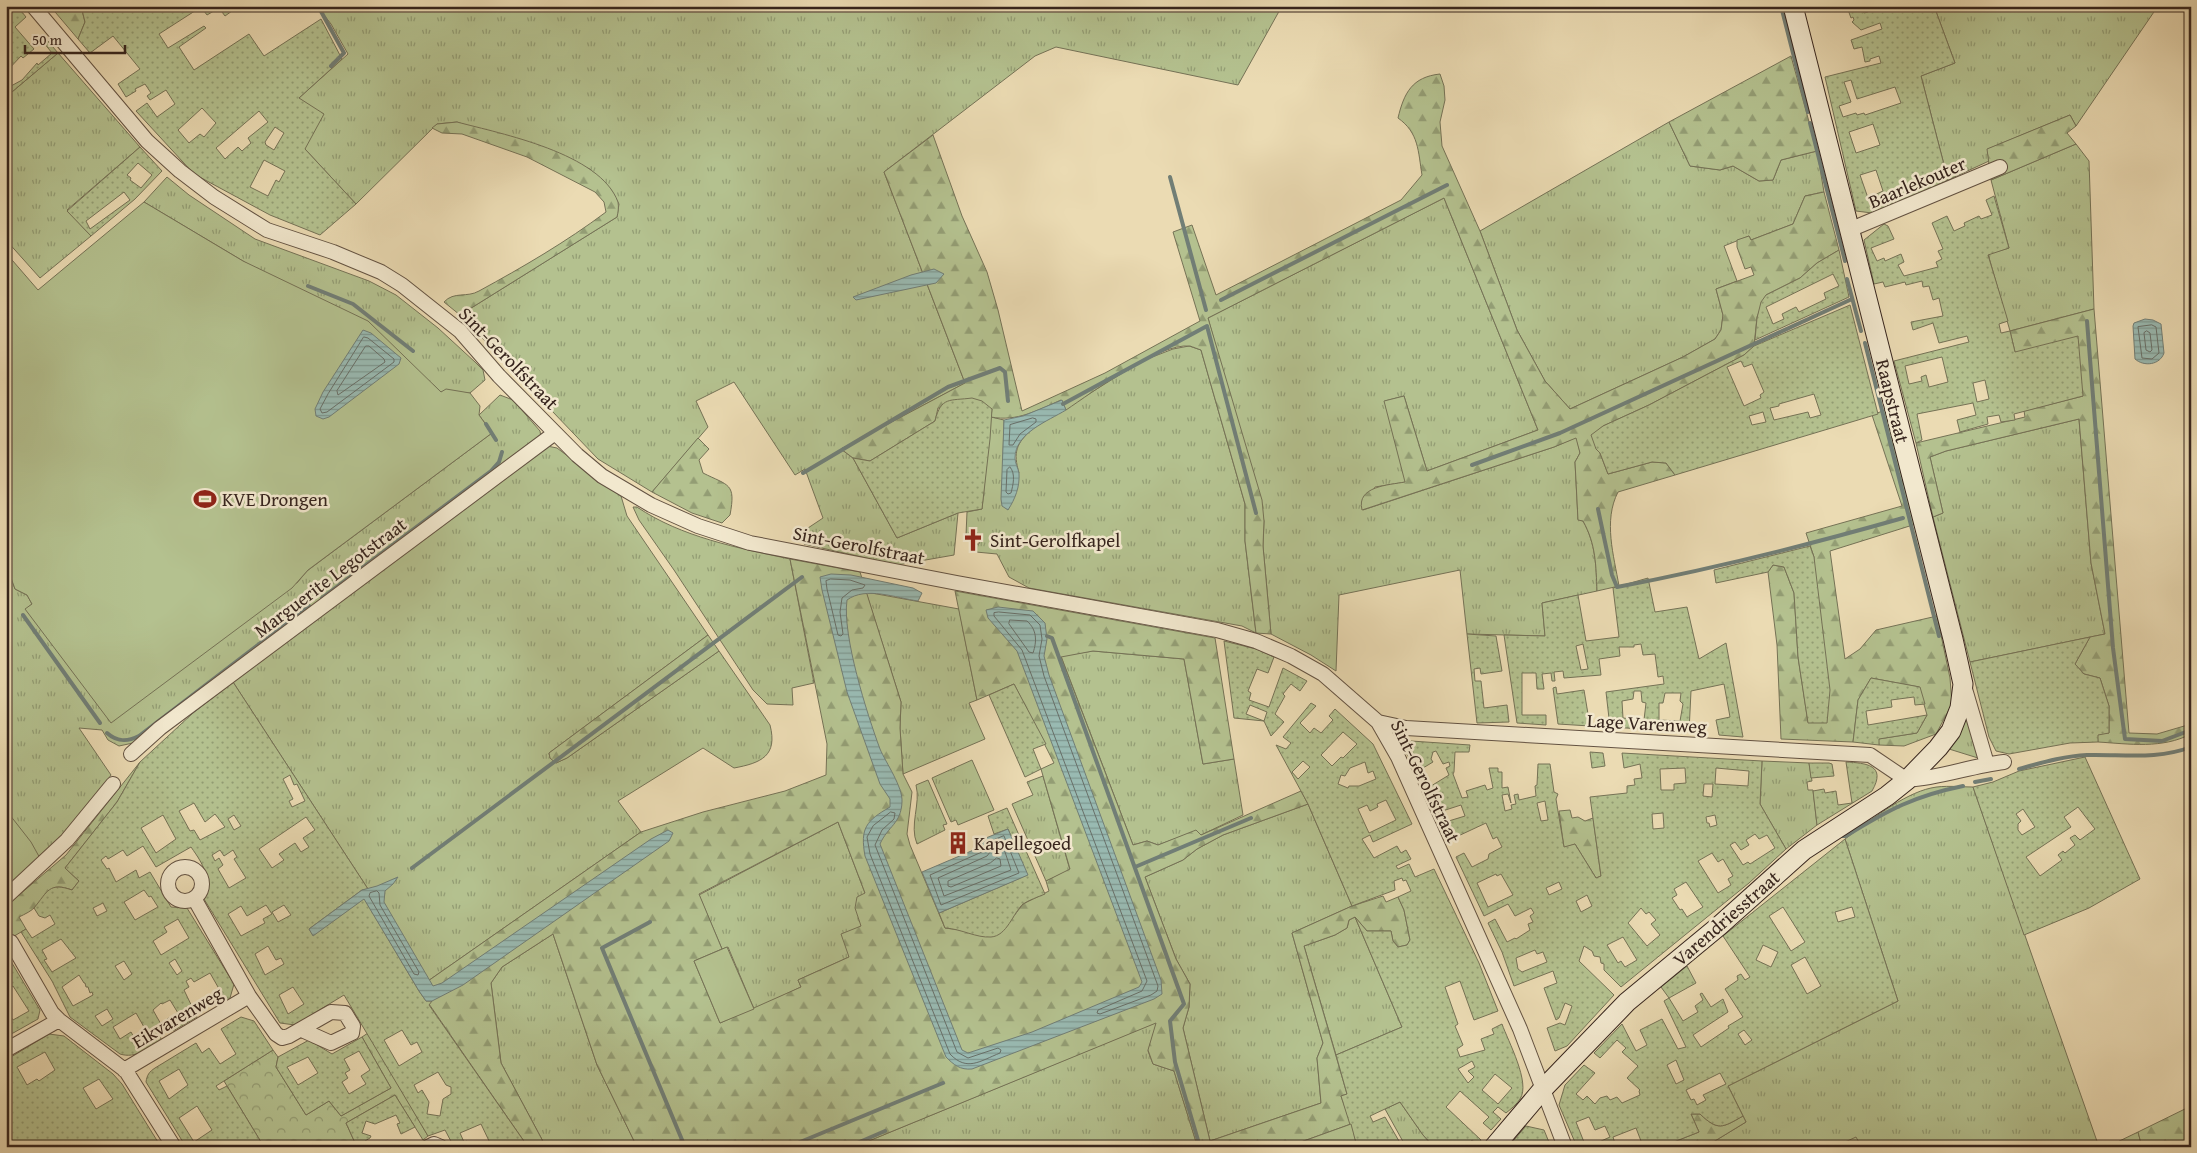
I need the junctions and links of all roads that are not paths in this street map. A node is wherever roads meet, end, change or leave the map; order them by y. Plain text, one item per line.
1 (33, 6) edge
2 (1793, 6) edge
3 (2000, 167) dead end
4 (1849, 230) junction
5 (555, 433) junction
6 (1963, 684) junction
7 (1378, 722) junction
8 (131, 754) dead end
9 (2004, 762) dead end
10 (1987, 764) junction
11 (1907, 780) junction
12 (113, 784) dead end
13 (6, 897) edge
14 (194, 898) dead end
15 (11, 942) dead end
16 (249, 996) junction
17 (59, 1020) junction
18 (302, 1030) dead end
19 (6, 1050) edge
20 (124, 1070) junction
21 (1543, 1089) junction
22 (174, 1147) edge
23 (428, 1147) edge
24 (440, 1147) edge
25 (1494, 1147) edge
26 (1565, 1147) edge

1 - 5 street, Sint-Gerolfstraat
2 - 4 street, Raapstraat
3 - 4 street, Baarlekouter
4 - 6 street, Raapstraat
5 - 7 street, Sint-Gerolfstraat
5 - 8 street, Marguerite Legotstraat
6 - 10 street
6 - 11 street, Raapstraat
7 - 11 street, Lage Varenweg
7 - 21 street, Sint-Gerolfstraat
9 - 10 street
10 - 11 street
11 - 21 street, Varendriesstraat
12 - 13 street
14 - 16 street, Eikvarenweg
15 - 17 street, Eikvarenweg
16 - 18 street, Eikvarenweg
16 - 20 street, Eikvarenweg
17 - 19 street
17 - 20 street, Eikvarenweg
20 - 22 street, Eikvarenweg
21 - 25 street, Varendriesstraat
21 - 26 street, Sint-Gerolfstraat
23 - 24 street

